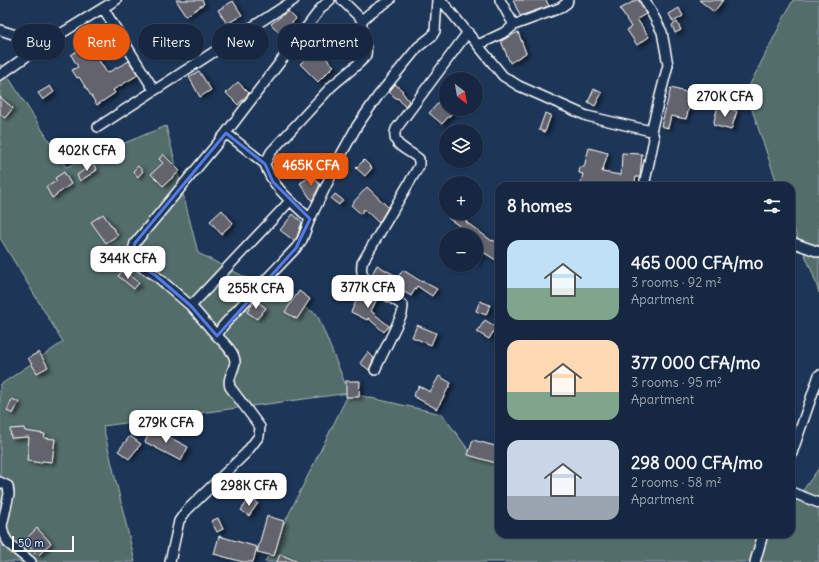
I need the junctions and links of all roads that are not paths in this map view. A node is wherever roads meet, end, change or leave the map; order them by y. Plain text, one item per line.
1 (116, 0) edge
2 (294, 0) edge
3 (330, 0) edge
4 (342, 0) edge
5 (390, 0) edge
6 (437, 0) edge
7 (442, 0) edge
8 (500, 0) edge
9 (568, 0) edge
10 (645, 0) edge
11 (103, 8) junction
12 (362, 20) junction
13 (514, 25) junction
14 (0, 30) edge
15 (65, 31) edge
16 (468, 32) junction
17 (12, 34) edge
18 (478, 45) junction
19 (21, 60) edge
20 (0, 75) edge
21 (154, 90) junction
22 (98, 127) dead end
23 (651, 131) junction
24 (226, 132) junction
25 (265, 164) junction
26 (645, 182) edge
27 (290, 201) junction
28 (310, 219) junction
29 (795, 243) edge
30 (819, 252) edge
31 (191, 306) junction
32 (217, 336) junction
33 (375, 370) dead end
34 (819, 375) edge
35 (795, 444) edge
36 (0, 482) edge
37 (795, 494) edge
38 (819, 503) edge
39 (762, 538) edge
40 (31, 562) edge
41 (170, 562) edge
42 (754, 562) edge

1 - 11 street
2 - 21 street
3 - 24 street
4 - 12 street
5 - 12 street
6 - 28 street
7 - 16 street
8 - 13 street
9 - 13 street
10 - 23 street
11 - 15 street
11 - 21 street
12 - 25 street
13 - 18 street
14 - 17 street
16 - 18 street
16 - 33 street
18 - 23 street
19 - 20 street
21 - 22 street
23 - 26 street
24 - 25 street
24 - 31 street
25 - 27 street
27 - 28 street
27 - 31 street
28 - 32 street
29 - 30 street
31 - 32 street
32 - 41 street
34 - 35 street
36 - 40 street
37 - 38 street
39 - 42 street

